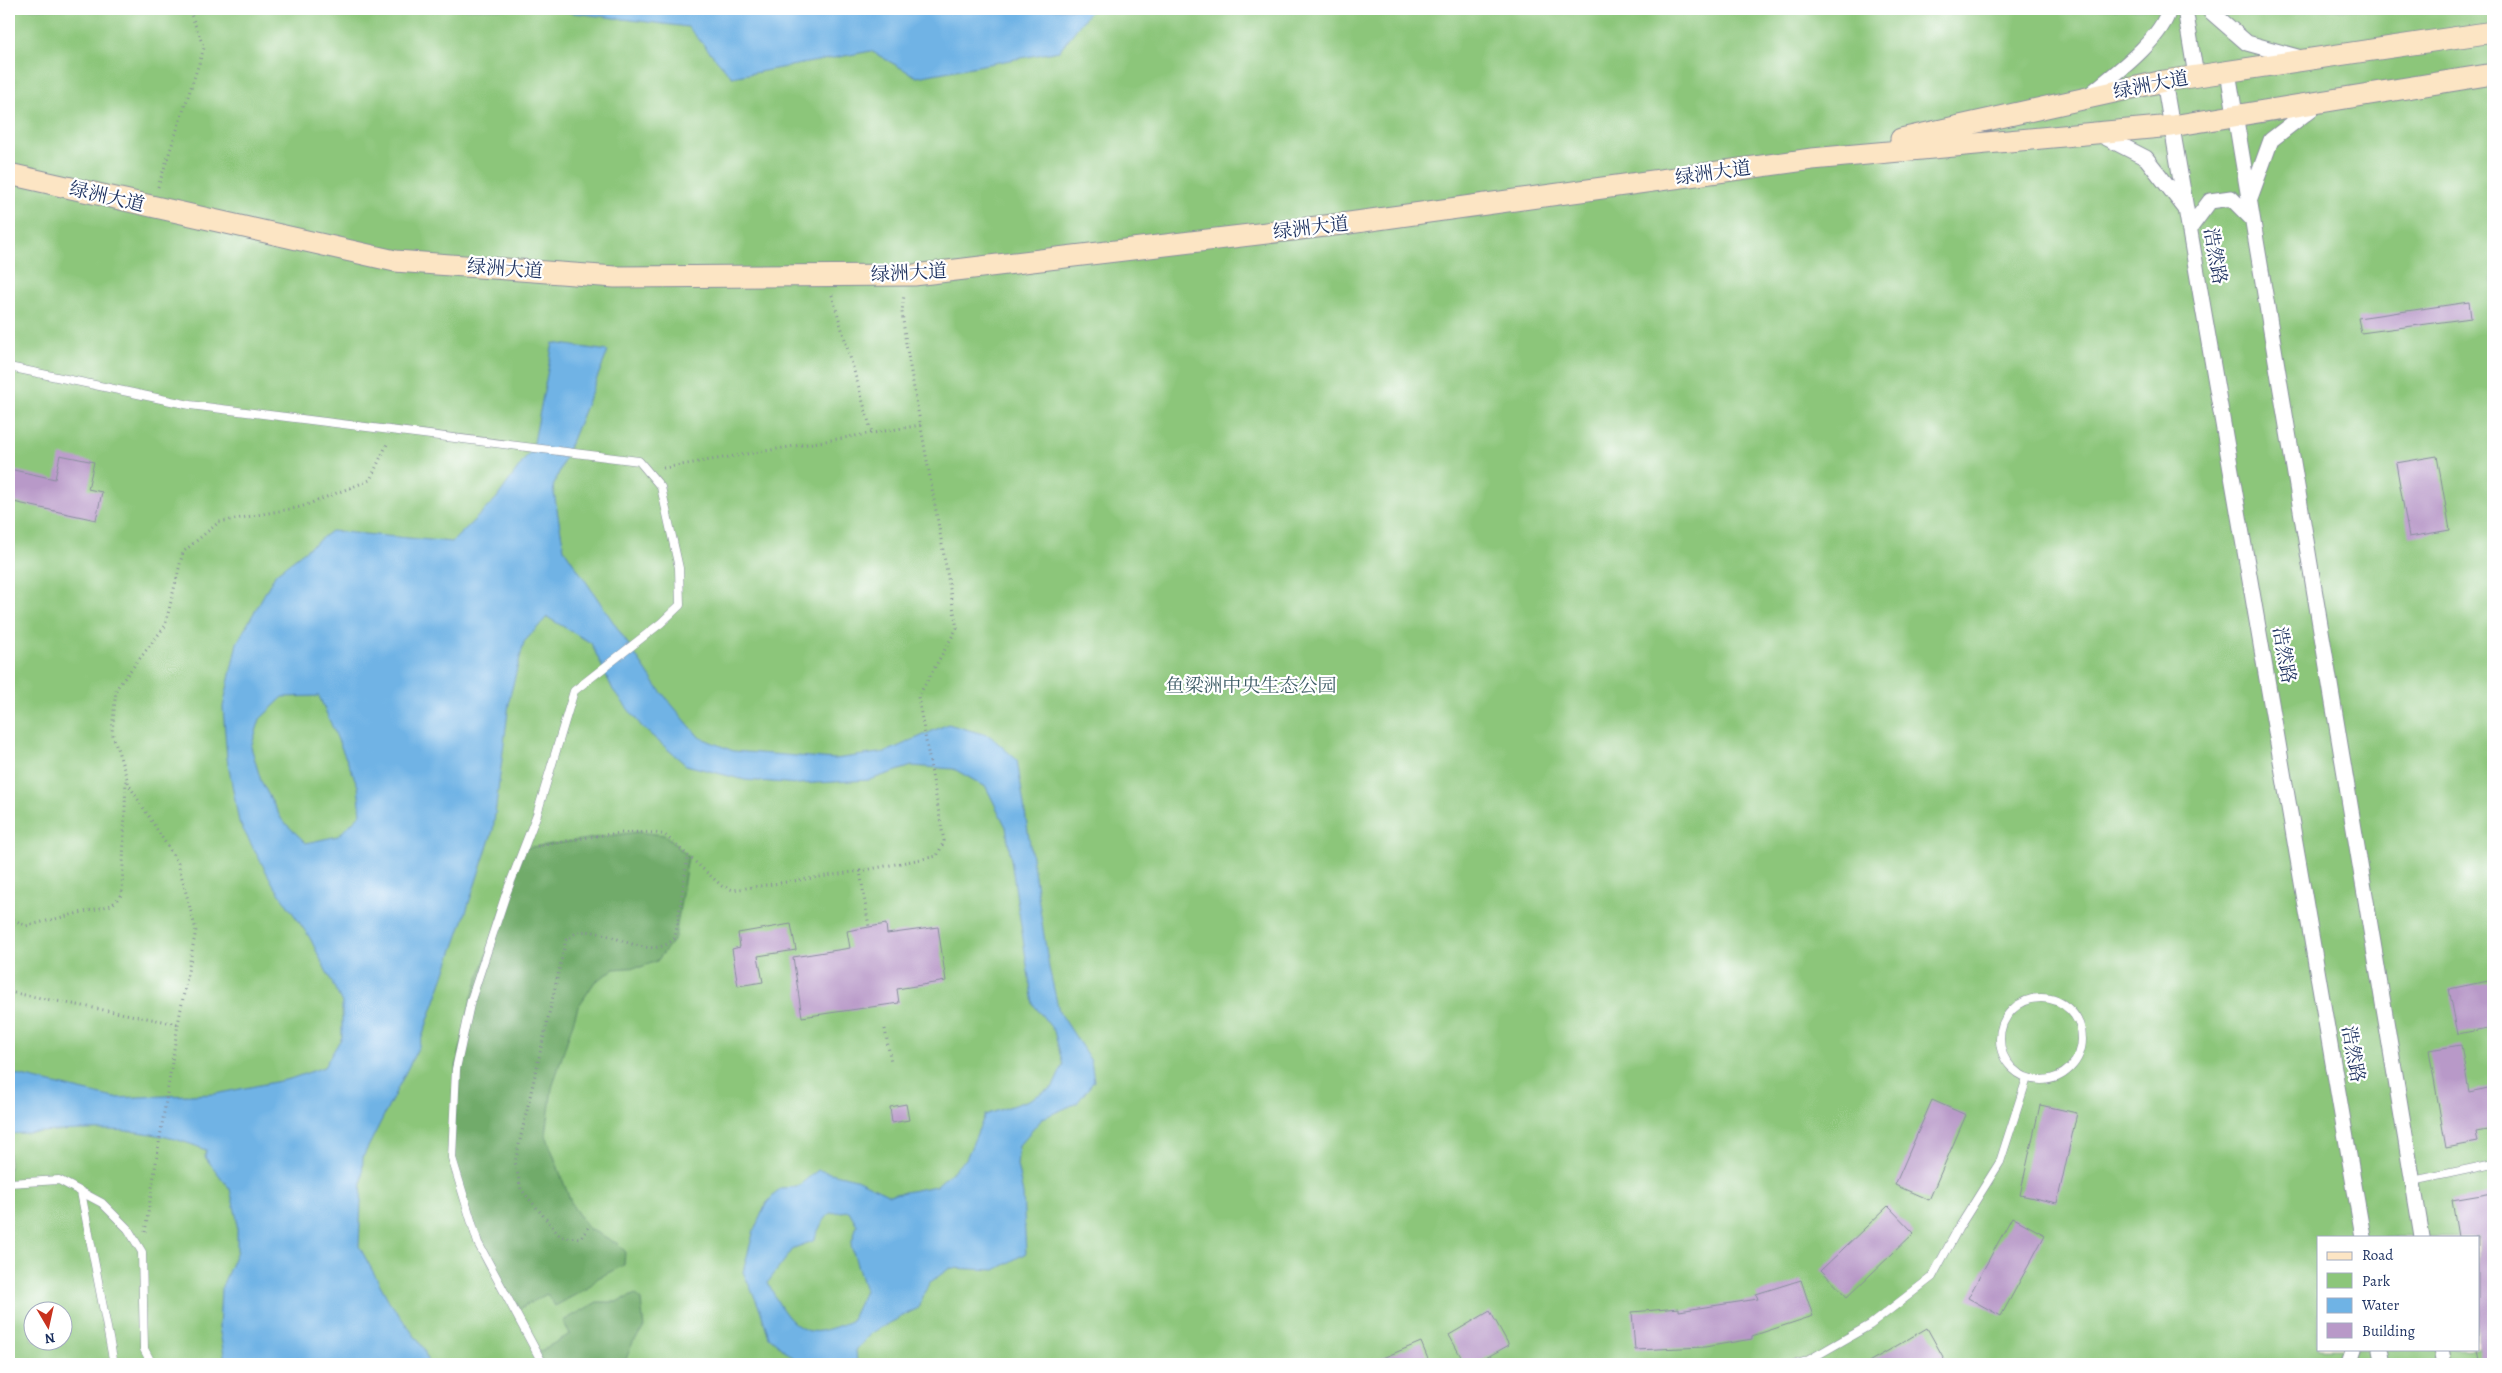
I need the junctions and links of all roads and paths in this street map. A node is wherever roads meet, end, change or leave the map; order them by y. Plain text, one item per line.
1 (190, 9) edge
2 (2169, 9) edge
3 (2185, 9) edge
4 (2208, 9) edge
5 (2493, 32) edge
6 (2308, 60) junction
7 (2228, 72) junction
8 (2493, 74) edge
9 (2196, 76) junction
10 (2164, 81) junction
11 (2086, 98) junction
12 (2321, 102) junction
13 (2235, 115) junction
14 (2172, 126) junction
15 (2097, 133) junction
16 (1812, 159) junction
17 (9, 174) edge
18 (2249, 199) junction
19 (151, 206) junction
20 (2186, 208) junction
21 (2252, 219) junction
22 (2190, 228) junction
23 (826, 275) junction
24 (907, 275) junction
25 (9, 367) edge
26 (921, 425) junction
27 (394, 431) junction
28 (872, 433) junction
29 (647, 471) junction
30 (126, 776) junction
31 (524, 848) junction
32 (688, 856) junction
33 (860, 871) junction
34 (9, 917) edge
35 (869, 927) dead end
36 (9, 992) edge
37 (178, 1024) junction
38 (885, 1029) dead end
39 (891, 1062) dead end
40 (2027, 1078) junction
41 (2493, 1164) edge
42 (2413, 1181) junction
43 (9, 1183) edge
44 (81, 1192) junction
45 (588, 1228) dead end
46 (2363, 1236) edge
47 (2422, 1236) edge
48 (142, 1252) junction
49 (2354, 1350) edge
50 (2380, 1350) edge
51 (2442, 1350) edge
52 (114, 1364) edge
53 (152, 1364) edge
54 (543, 1364) edge
55 (1796, 1364) edge
56 (2349, 1364) edge
57 (2382, 1364) edge
58 (2444, 1364) edge

1 - 19 path
2 - 11 street
3 - 9 street
4 - 6 street
5 - 6 main road, 绿洲大道
6 - 7 main road, 绿洲大道
7 - 9 main road, 绿洲大道
7 - 13 street, 浩然路
8 - 12 main road, 绿洲大道
9 - 10 main road, 绿洲大道
10 - 11 main road, 绿洲大道
10 - 14 street, 浩然路
11 - 16 main road, 绿洲大道
12 - 13 main road, 绿洲大道
12 - 18 street
13 - 14 main road, 绿洲大道
13 - 18 street, 浩然路
14 - 15 main road, 绿洲大道
14 - 20 street, 浩然路
15 - 16 main road, 绿洲大道
15 - 20 street
16 - 24 main road, 绿洲大道
17 - 19 main road, 绿洲大道
18 - 21 street, 浩然路
19 - 23 main road, 绿洲大道
20 - 22 street, 浩然路
21 - 22 street
21 - 42 street, 浩然路
22 - 46 street, 浩然路
23 - 24 main road, 绿洲大道
23 - 28 path
24 - 26 path
25 - 27 lane
26 - 28 path
26 - 33 path
27 - 29 lane
27 - 30 path
28 - 29 path
29 - 31 lane
30 - 34 path
30 - 37 path
31 - 32 path
31 - 54 lane
32 - 33 path
32 - 45 path
33 - 35 path
36 - 37 path
37 - 48 path
38 - 39 path
40 - 40 lane
40 - 55 lane
41 - 42 lane
42 - 47 street, 浩然路
43 - 44 lane
44 - 48 lane
44 - 52 lane
48 - 53 lane
49 - 56 street
50 - 57 street
51 - 58 street

